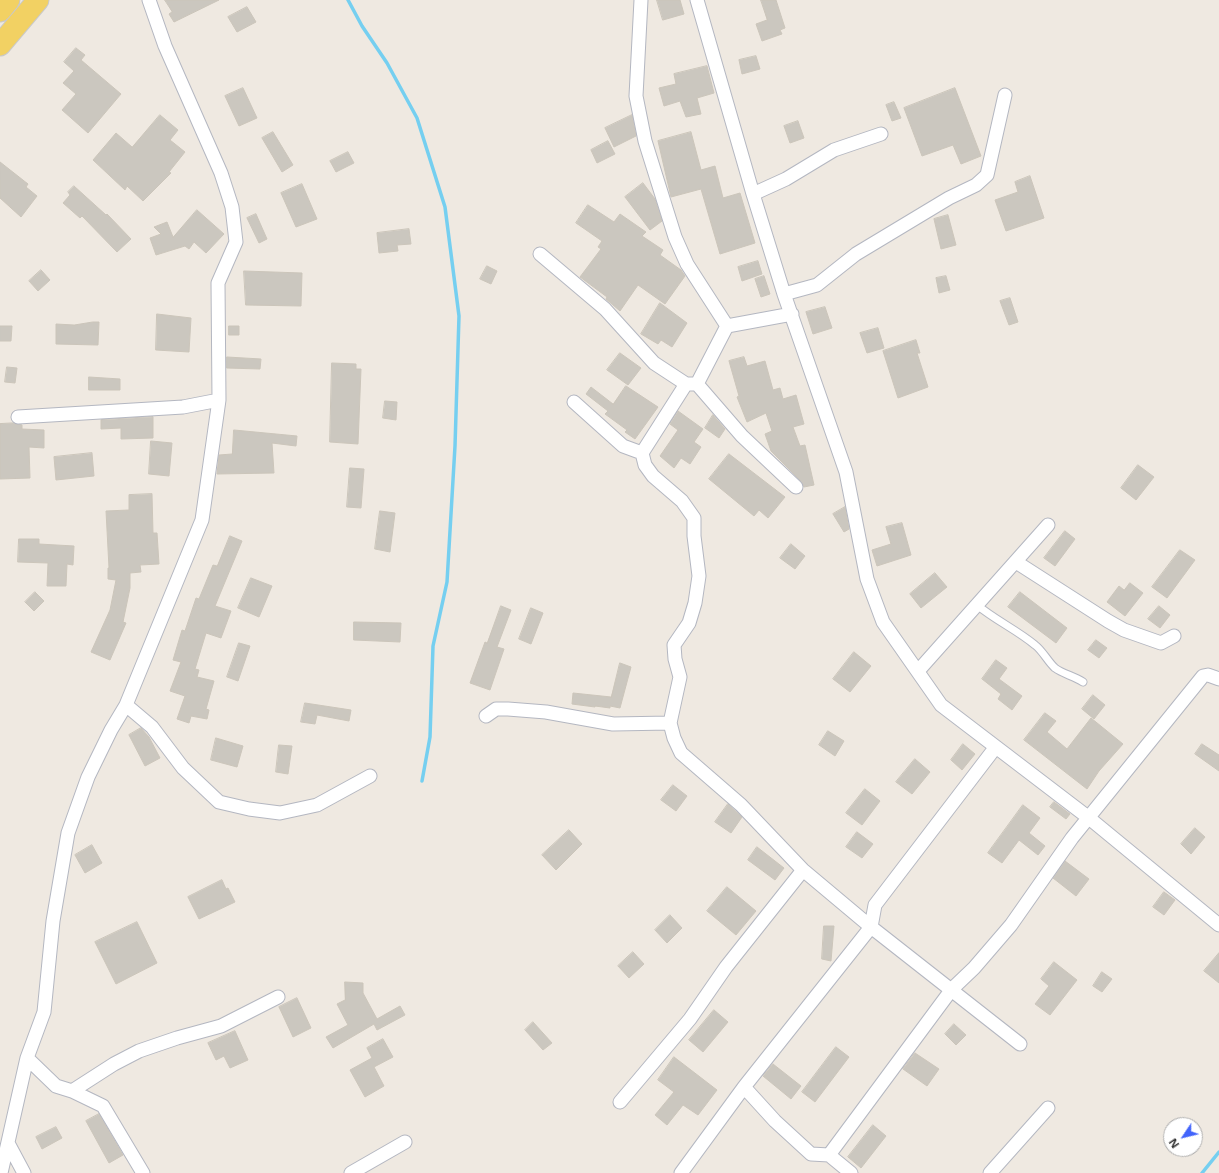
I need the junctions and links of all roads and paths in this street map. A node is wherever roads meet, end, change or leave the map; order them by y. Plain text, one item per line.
1 (9, 0) edge
2 (38, 0) edge
3 (149, 0) edge
4 (641, 0) edge
5 (696, 0) edge
6 (0, 11) edge
7 (0, 45) edge
8 (1005, 95) dead end
9 (881, 134) dead end
10 (752, 194) junction
11 (540, 254) dead end
12 (784, 294) junction
13 (792, 314) junction
14 (727, 326) junction
15 (691, 384) junction
16 (219, 400) junction
17 (574, 402) dead end
18 (18, 417) dead end
19 (642, 452) junction
20 (796, 487) dead end
21 (1048, 525) dead end
22 (1016, 562) junction
23 (977, 605) junction
24 (1174, 636) dead end
25 (918, 671) junction
26 (1219, 678) edge
27 (1083, 682) dead end
28 (126, 705) junction
29 (486, 716) dead end
30 (670, 723) junction
31 (995, 748) junction
32 (370, 776) dead end
33 (1089, 818) junction
34 (803, 870) junction
35 (1219, 925) edge
36 (871, 927) junction
37 (952, 989) junction
38 (278, 997) dead end
39 (1020, 1044) dead end
40 (27, 1058) junction
41 (744, 1087) junction
42 (72, 1091) junction
43 (620, 1102) dead end
44 (1048, 1108) dead end
45 (405, 1142) dead end
46 (8, 1143) junction
47 (829, 1154) junction
48 (1, 1173) edge
49 (24, 1173) edge
50 (144, 1173) edge
51 (351, 1173) edge
52 (681, 1173) edge
53 (851, 1173) edge
54 (990, 1173) edge

1 - 6 main road
2 - 7 main road
3 - 16 street
4 - 14 street
5 - 10 street
8 - 12 street
9 - 10 street
10 - 12 street
11 - 15 street
12 - 13 street
13 - 14 street
13 - 25 street
14 - 15 street
15 - 19 street
15 - 20 street
16 - 18 street
16 - 28 street
17 - 19 street
19 - 30 street
21 - 22 street
22 - 23 street
22 - 24 street
23 - 25 street
23 - 27 lane
25 - 31 street
26 - 33 street
28 - 32 street
28 - 40 street
29 - 30 street
30 - 34 street
31 - 33 street
31 - 36 street
33 - 35 street
33 - 37 street
34 - 36 street
34 - 43 street
36 - 37 street
36 - 41 street
37 - 39 street
37 - 47 street
38 - 42 street
40 - 42 street
40 - 46 street
41 - 47 street
41 - 52 street
42 - 50 street
44 - 54 street
45 - 51 street
46 - 48 street
46 - 49 street
47 - 53 street

